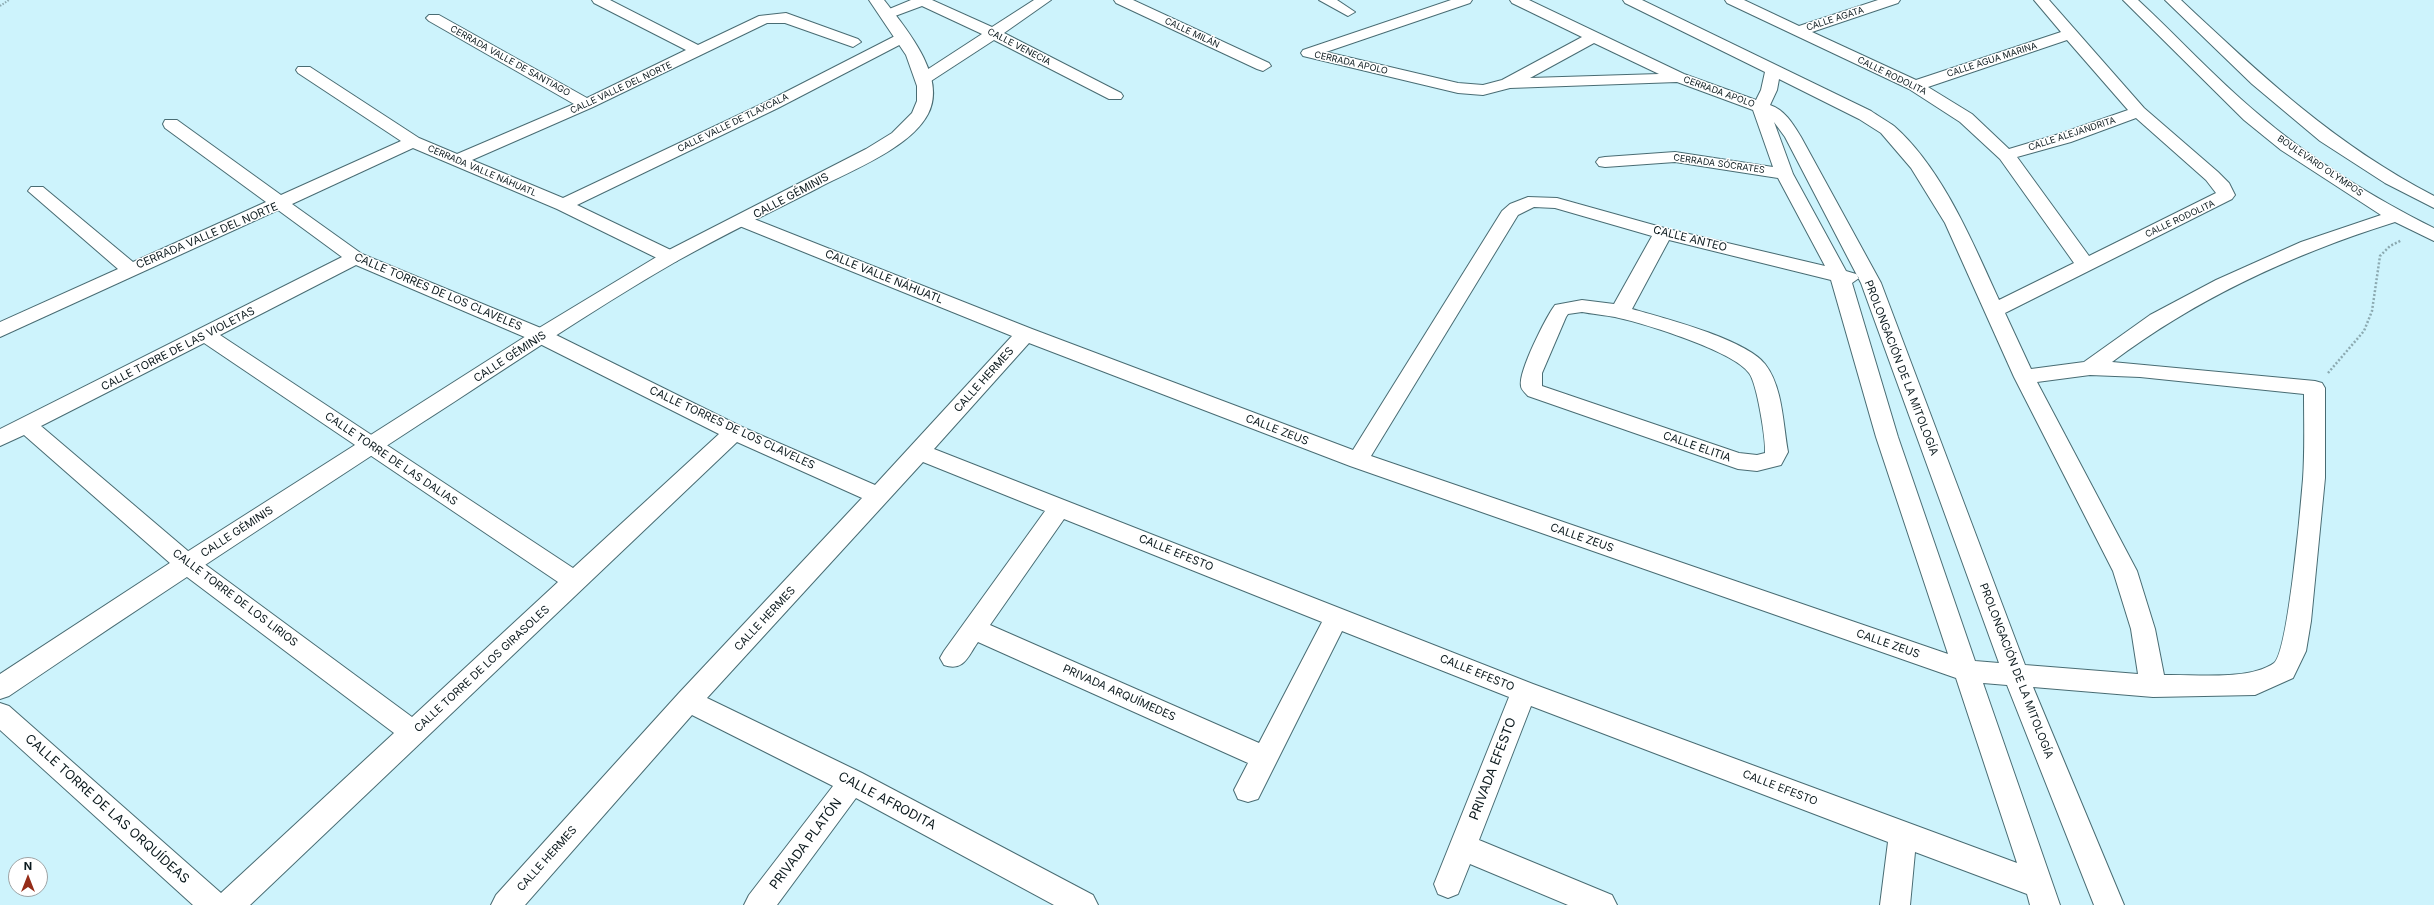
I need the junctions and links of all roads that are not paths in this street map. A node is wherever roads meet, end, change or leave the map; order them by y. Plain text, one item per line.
1 (599, 0) edge
2 (876, 0) edge
3 (1044, 0) edge
4 (1121, 0) edge
5 (1326, 0) edge
6 (1465, 0) edge
7 (1517, 0) edge
8 (1630, 0) edge
9 (1732, 0) edge
10 (2041, 0) edge
11 (2130, 0) edge
12 (2172, 0) edge
13 (923, 1) edge
14 (1887, 1) edge
15 (1348, 12) dead end
16 (887, 15) junction
17 (434, 18) dead end
18 (1799, 31) junction
19 (993, 34) junction
20 (2070, 34) junction
21 (1593, 37) junction
22 (902, 38) junction
23 (853, 42) dead end
24 (699, 51) junction
25 (1263, 66) dead end
26 (304, 70) dead end
27 (1773, 70) junction
28 (1678, 77) junction
29 (925, 78) junction
30 (2261, 83) junction
31 (1508, 84) junction
32 (1915, 86) junction
33 (2223, 90) junction
34 (1115, 96) dead end
35 (587, 104) junction
36 (1760, 107) junction
37 (2138, 112) junction
38 (171, 124) dead end
39 (414, 142) junction
40 (2006, 155) junction
41 (456, 161) junction
42 (1605, 162) dead end
43 (1784, 174) junction
44 (37, 191) dead end
45 (2434, 203) edge
46 (280, 204) junction
47 (563, 205) junction
48 (2396, 216) junction
49 (743, 221) junction
50 (1663, 233) junction
51 (2430, 233) edge
52 (670, 257) junction
53 (355, 258) junction
54 (2085, 264) junction
55 (130, 269) junction
56 (1840, 276) junction
57 (1871, 283) junction
58 (1995, 310) junction
59 (1620, 312) junction
60 (0, 330) edge
61 (1025, 334) junction
62 (206, 336) junction
63 (541, 336) junction
64 (2090, 368) junction
65 (2024, 377) junction
66 (26, 425) junction
67 (734, 432) junction
68 (0, 438) edge
69 (371, 446) junction
70 (919, 452) junction
71 (1358, 460) junction
72 (879, 496) junction
73 (1060, 507) junction
74 (188, 564) junction
75 (575, 581) junction
76 (1337, 617) junction
77 (974, 629) junction
78 (953, 658) dead end
79 (1965, 671) junction
80 (2016, 676) junction
81 (2153, 686) junction
82 (0, 688) edge
83 (1524, 692) junction
84 (688, 701) junction
85 (0, 714) edge
86 (414, 733) junction
87 (1265, 758) junction
88 (852, 782) junction
89 (1248, 790) dead end
90 (1903, 835) junction
91 (1463, 847) junction
92 (1448, 884) dead end
93 (2042, 895) edge
94 (214, 905) edge
95 (229, 905) edge
96 (506, 905) edge
97 (759, 905) edge
98 (1083, 905) edge
99 (1602, 905) edge
100 (1895, 905) edge
101 (2109, 905) edge

1 - 24 street
2 - 16 street, CALLE GÉMINIS
3 - 19 street
4 - 25 street, CALLE MILÁN
5 - 15 street
6 - 31 street, CERRADA APOLO
7 - 21 street, CERRADA APOLO
8 - 27 street
9 - 18 street, CALLE RODOLITA
10 - 20 street, CALLE RODOLITA
11 - 33 street, BOULEVARD OLYMPOS
12 - 30 street
13 - 16 street
13 - 19 street, CALLE VENECIA
14 - 18 street, CALLE AGATA
16 - 22 street, CALLE GÉMINIS
17 - 35 street, CERRADA VALLE DE SANTIAGO
18 - 32 street, CALLE RODOLITA
19 - 29 street
19 - 34 street, CALLE VENECIA
20 - 32 street, CALLE AGUA MARINA
20 - 37 street, CALLE RODOLITA
21 - 28 street, CERRADA APOLO
21 - 31 street, CERRADA APOLO
22 - 29 street, CALLE GÉMINIS
22 - 47 street, CALLE VALLE DE TLAXCALA
23 - 24 street, CALLE VALLE DEL NORTE
24 - 35 street, CALLE VALLE DEL NORTE
26 - 39 street, CERRADA VALLE NÁHUATL
27 - 36 street
27 - 58 street
28 - 31 street, CERRADA APOLO
28 - 36 street, CERRADA APOLO
29 - 49 street, CALLE GÉMINIS
30 - 33 street
30 - 45 street
32 - 40 street, CALLE RODOLITA
33 - 48 street, BOULEVARD OLYMPOS
35 - 41 street, CALLE VALLE DEL NORTE
36 - 43 street
36 - 57 street, PROLONGACIÓN DE LA MITOLOGÍA
37 - 40 street, CALLE ALEJANDRITA
37 - 54 street, CALLE RODOLITA
38 - 46 street, CALLE TORRES DE LOS CLAVELES
39 - 41 street, CERRADA VALLE NÁHUATL
39 - 46 street, CERRADA VALLE DEL NORTE
40 - 54 street, CALLE RODOLITA
41 - 47 street, CERRADA VALLE NÁHUATL
42 - 43 street, CERRADA SÓCRATES
43 - 56 street
44 - 55 street
46 - 53 street, CALLE TORRES DE LOS CLAVELES
46 - 55 street, CERRADA VALLE DEL NORTE
47 - 52 street, CERRADA VALLE NÁHUATL
48 - 51 street, BOULEVARD OLYMPOS
48 - 64 street
49 - 52 street, CALLE GÉMINIS
49 - 61 street, CALLE VALLE NÁHUATL
50 - 56 street, CALLE ANTEO
50 - 59 street
50 - 71 street, CALLE ANTEO
52 - 63 street, CALLE GÉMINIS
53 - 62 street, CALLE TORRE DE LAS VIOLETAS
53 - 63 street, CALLE TORRES DE LOS CLAVELES
54 - 58 street, CALLE RODOLITA
55 - 60 street, CERRADA VALLE DEL NORTE
56 - 57 street, CALLE ANTEO
56 - 79 street
57 - 80 street, PROLONGACIÓN DE LA MITOLOGÍA
58 - 65 street
59 - 59 street, CALLE ELITIA
61 - 70 street, CALLE HERMES
61 - 71 street, CALLE ZEUS
62 - 66 street, CALLE TORRE DE LAS VIOLETAS
62 - 69 street, CALLE TORRE DE LAS DALIAS
63 - 67 street, CALLE TORRES DE LOS CLAVELES
63 - 69 street, CALLE GÉMINIS
64 - 65 street
64 - 81 street, CALLE ZEUS
65 - 81 street
66 - 68 street, CALLE TORRE DE LAS VIOLETAS
66 - 74 street, CALLE TORRE DE LOS LIRIOS
67 - 72 street, CALLE TORRES DE LOS CLAVELES
67 - 75 street, CALLE TORRE DE LOS GIRASOLES
69 - 74 street, CALLE GÉMINIS
69 - 75 street, CALLE TORRE DE LAS DALIAS
70 - 72 street, CALLE HERMES
70 - 73 street, CALLE EFESTO
71 - 79 street, CALLE ZEUS
72 - 84 street, CALLE HERMES
73 - 76 street, CALLE EFESTO
73 - 77 street
74 - 82 street, CALLE GÉMINIS
74 - 86 street, CALLE TORRE DE LOS LIRIOS
75 - 86 street, CALLE TORRE DE LOS GIRASOLES
76 - 83 street, CALLE EFESTO
76 - 87 street
77 - 78 street
77 - 87 street, PRIVADA ARQUÍMEDES
79 - 80 street, CALLE ZEUS
79 - 93 street
80 - 81 street, CALLE ZEUS
80 - 101 street, PROLONGACIÓN DE LA MITOLOGÍA
83 - 90 street, CALLE EFESTO
83 - 91 street, PRIVADA EFESTO
84 - 88 street, CALLE AFRODITA
84 - 96 street, CALLE HERMES
85 - 94 street, CALLE TORRE DE LAS ORQUÍDEAS
86 - 95 street, CALLE TORRE DE LOS GIRASOLES
87 - 89 street
88 - 97 street, PRIVADA PLATÓN
88 - 98 street, CALLE AFRODITA
90 - 93 street, CALLE EFESTO
90 - 100 street
91 - 92 street, PRIVADA EFESTO
91 - 99 street

